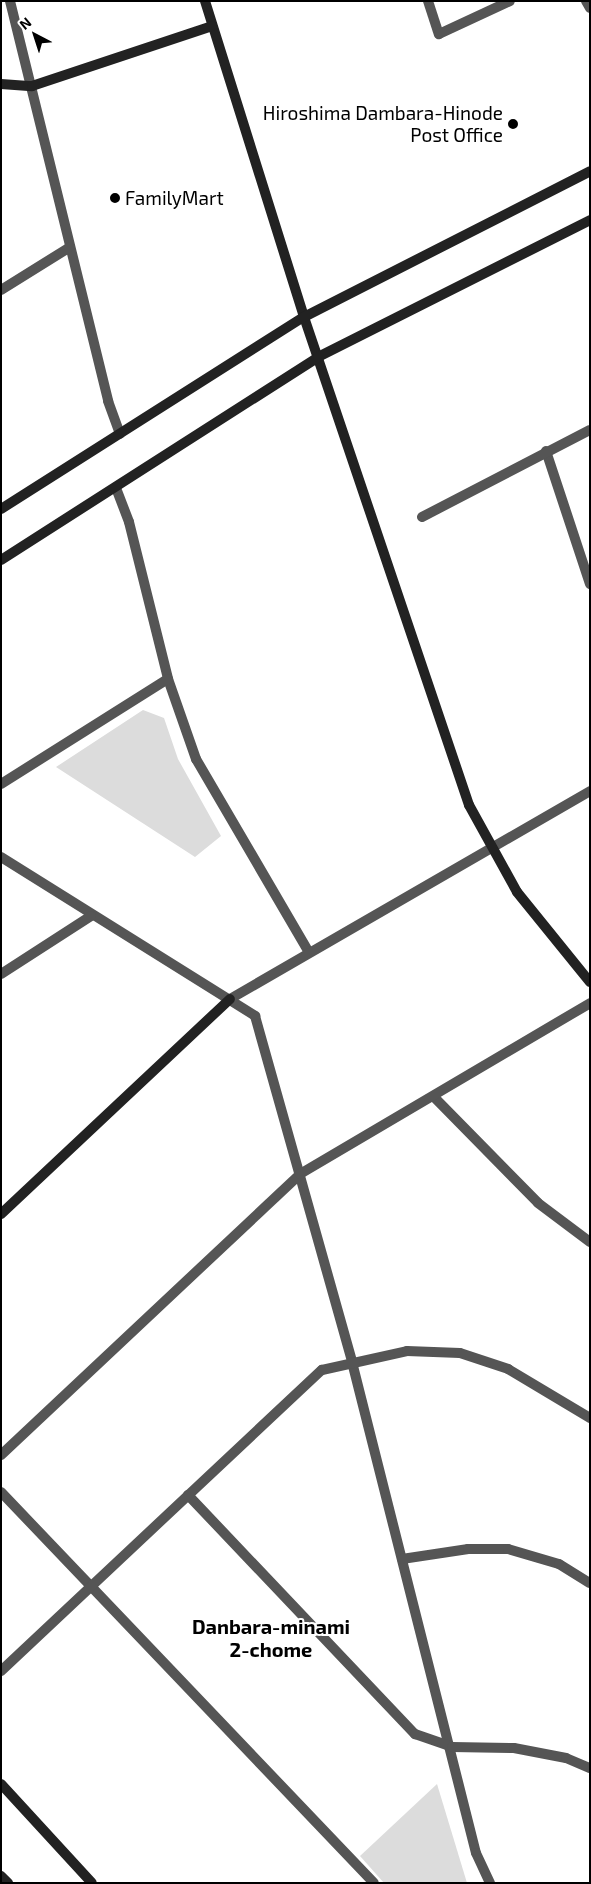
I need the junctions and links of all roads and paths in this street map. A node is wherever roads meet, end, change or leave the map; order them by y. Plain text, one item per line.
1 (10, 1) edge
2 (205, 1) edge
3 (428, 1) edge
4 (510, 1) edge
5 (586, 1) edge
6 (590, 8) edge
7 (212, 26) junction
8 (1, 84) edge
9 (32, 86) junction
10 (590, 171) edge
11 (590, 220) edge
12 (70, 248) junction
13 (1, 290) edge
14 (304, 317) junction
15 (318, 357) junction
16 (590, 430) edge
17 (120, 434) junction
18 (546, 451) junction
19 (116, 488) junction
20 (1, 509) edge
21 (422, 517) dead end
22 (1, 560) edge
23 (590, 584) edge
24 (168, 680) junction
25 (1, 784) edge
26 (590, 791) edge
27 (492, 850) junction
28 (1, 857) edge
29 (91, 916) junction
30 (308, 951) junction
31 (1, 974) edge
32 (590, 982) edge
33 (230, 999) junction
34 (590, 1003) edge
35 (434, 1097) junction
36 (300, 1174) junction
37 (1, 1214) edge
38 (590, 1242) edge
39 (352, 1362) junction
40 (590, 1418) edge
41 (1, 1455) edge
42 (1, 1492) edge
43 (188, 1495) junction
44 (402, 1559) junction
45 (590, 1583) edge
46 (89, 1588) junction
47 (1, 1671) edge
48 (452, 1747) junction
49 (590, 1768) edge
50 (1, 1784) edge
51 (1, 1876) edge
52 (8, 1883) edge
53 (92, 1883) edge
54 (374, 1883) edge
55 (490, 1883) edge

1 - 9 street
2 - 7 street
3 - 4 street
5 - 6 street
7 - 9 street
7 - 14 street
8 - 9 street
9 - 12 street
10 - 14 street
11 - 15 street
12 - 13 street
12 - 17 street
14 - 15 street
14 - 17 street
15 - 19 street
15 - 27 street
16 - 18 street
17 - 20 street
18 - 21 street
18 - 23 street
19 - 22 street
19 - 24 street
24 - 25 street
24 - 30 street
26 - 27 street
27 - 30 street
27 - 32 street
28 - 29 street
29 - 31 street
29 - 33 street
30 - 33 street
33 - 36 street
33 - 37 street
34 - 35 street
35 - 36 street
35 - 38 street
36 - 39 street
36 - 41 street
39 - 40 street
39 - 43 street
39 - 44 street
42 - 46 street
43 - 46 street
43 - 48 street
44 - 45 street
44 - 48 street
46 - 47 street
46 - 54 street
48 - 49 street
48 - 55 street
50 - 53 street
51 - 52 street

